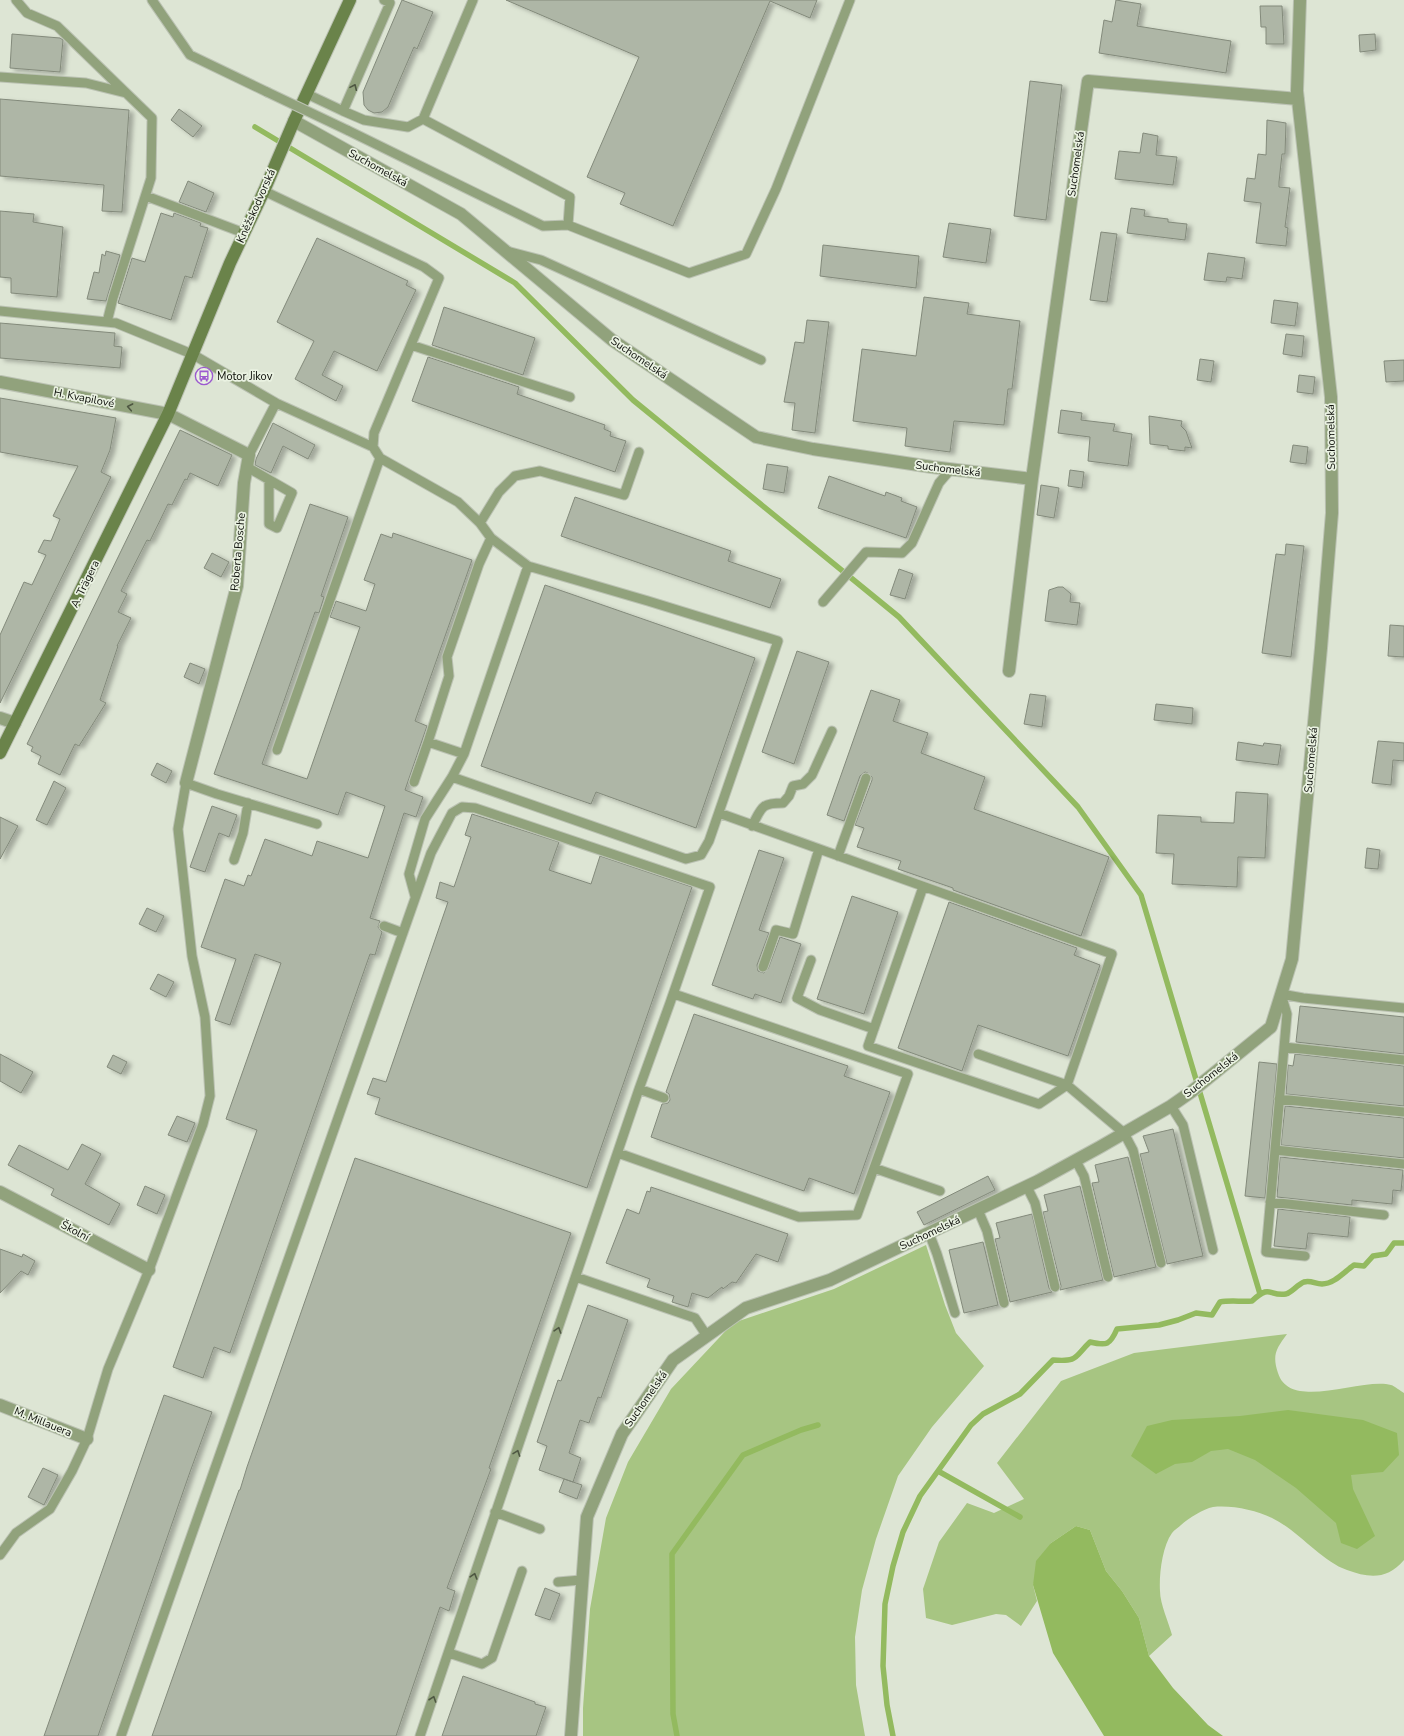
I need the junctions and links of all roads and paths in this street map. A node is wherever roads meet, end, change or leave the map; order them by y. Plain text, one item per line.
1 (16, 0) edge
2 (152, 0) edge
3 (350, 0) edge
4 (384, 0) edge
5 (474, 0) edge
6 (850, 0) edge
7 (1300, 0) edge
8 (0, 77) edge
9 (127, 94) junction
10 (307, 94) junction
11 (1298, 99) junction
12 (343, 111) junction
13 (423, 119) junction
14 (294, 121) junction
15 (264, 191) junction
16 (146, 196) junction
17 (568, 225) junction
18 (244, 233) junction
19 (505, 251) junction
20 (0, 311) edge
21 (107, 322) junction
22 (411, 345) junction
23 (192, 354) junction
24 (761, 360) dead end
25 (0, 382) edge
26 (570, 397) dead end
27 (276, 403) junction
28 (168, 414) junction
29 (373, 447) junction
30 (639, 452) dead end
31 (249, 455) junction
32 (380, 458) junction
33 (247, 468) junction
34 (951, 469) junction
35 (1032, 479) junction
36 (269, 480) junction
37 (480, 523) junction
38 (491, 538) junction
39 (528, 566) junction
40 (823, 602) dead end
41 (1009, 671) dead end
42 (0, 718) edge
43 (15, 723) junction
44 (832, 731) dead end
45 (428, 742) junction
46 (277, 750) dead end
47 (0, 753) edge
48 (464, 754) junction
49 (452, 777) junction
50 (866, 778) dead end
51 (414, 782) dead end
52 (186, 783) junction
53 (248, 804) junction
54 (719, 813) junction
55 (317, 824) dead end
56 (752, 826) junction
57 (819, 850) junction
58 (838, 856) junction
59 (234, 860) dead end
60 (923, 887) junction
61 (415, 896) junction
62 (384, 926) dead end
63 (403, 933) junction
64 (811, 960) dead end
65 (763, 967) dead end
66 (674, 994) junction
67 (1281, 994) junction
68 (1404, 1008) edge
69 (874, 1029) junction
70 (1284, 1047) junction
71 (978, 1054) dead end
72 (1404, 1060) edge
73 (1067, 1085) junction
74 (639, 1089) junction
75 (664, 1098) dead end
76 (1279, 1099) junction
77 (1170, 1106) junction
78 (1404, 1112) edge
79 (1124, 1133) junction
80 (1275, 1150) junction
81 (618, 1153) junction
82 (1076, 1161) junction
83 (1404, 1164) edge
84 (874, 1168) junction
85 (1027, 1187) junction
86 (940, 1191) dead end
87 (0, 1192) edge
88 (1270, 1202) junction
89 (978, 1210) junction
90 (1384, 1215) dead end
91 (929, 1234) junction
92 (1213, 1250) dead end
93 (1305, 1256) dead end
94 (1161, 1263) dead end
95 (149, 1270) junction
96 (576, 1277) junction
97 (1108, 1277) dead end
98 (1055, 1287) dead end
99 (1004, 1303) dead end
100 (955, 1313) dead end
101 (707, 1336) junction
102 (0, 1405) edge
103 (86, 1439) junction
104 (495, 1512) junction
105 (540, 1529) dead end
106 (0, 1555) edge
107 (522, 1571) dead end
108 (581, 1580) junction
109 (558, 1582) dead end
110 (449, 1653) junction
111 (121, 1736) edge
112 (420, 1736) edge
113 (571, 1736) edge

1 - 9 lane
2 - 17 lane, bridge
3 - 10 street, Kněžskodvorská
12 -> 4 lane
5 - 13 lane
6 - 17 lane
7 - 11 street, Suchomelská
8 - 9 lane
9 - 16 lane
10 - 12 lane
10 - 14 street, Kněžskodvorská
11 - 35 street, Suchomelská
11 - 67 street, Suchomelská
12 - 13 lane
13 - 17 lane
14 - 15 street, Kněžskodvorská
14 - 19 street, Suchomelská
15 - 18 street, Kněžskodvorská
15 - 22 lane
16 - 18 lane
16 - 21 lane
18 - 23 street, Kněžskodvorská
19 - 24 lane
19 - 34 street, Suchomelská
20 - 21 lane
21 - 23 lane
22 - 26 lane
22 - 29 lane
23 - 27 lane
23 - 28 street, Kněžskodvorská
28 -> 25 street, H. Kvapilové
27 - 29 lane
27 - 31 lane
28 - 31 street
28 - 43 street, A. Trägera
29 - 32 lane
30 - 37 lane
31 - 33 street, Roberta Bosche
32 - 37 lane
32 - 46 lane
33 - 36 lane
33 - 52 street, Roberta Bosche
34 - 35 street, Suchomelská
34 - 40 lane
35 - 41 street, Suchomelská
36 - 36 lane
37 - 38 lane
38 - 39 lane
38 - 45 lane
39 - 48 lane
39 - 54 lane
42 - 43 street
43 - 47 street, A. Trägera
44 - 56 lane
45 - 48 lane
45 - 51 lane
48 - 49 lane
49 - 54 lane
49 - 61 lane
50 - 58 lane
52 - 53 lane
52 - 95 lane
53 - 55 lane
53 - 59 lane
54 - 56 lane
56 - 57 lane
57 - 58 lane
57 - 65 lane
58 - 60 lane
60 - 69 lane
60 - 73 lane
61 - 63 lane
61 - 66 lane
62 - 63 lane
63 - 111 lane
64 - 69 lane
66 - 74 lane
66 - 84 lane
67 - 68 lane
67 - 70 lane
67 - 77 street, Suchomelská
69 - 73 lane
70 - 72 lane
70 - 76 lane
71 - 73 lane
73 - 79 lane
74 - 75 lane
74 - 81 lane
76 - 78 lane
76 - 80 lane
77 - 79 street, Suchomelská
77 - 92 lane
79 - 82 street, Suchomelská
79 - 94 lane
80 - 83 lane
80 - 88 lane
81 - 84 lane
81 - 96 lane
82 - 85 street, Suchomelská
82 - 97 lane
84 - 86 lane
85 - 89 street, Suchomelská
85 - 98 lane
87 - 95 street, Školní
88 - 90 lane
88 - 93 lane
89 - 91 street, Suchomelská
89 - 99 lane
91 - 100 lane
91 - 101 street, Suchomelská
95 - 103 lane
96 - 101 lane
104 -> 96 lane
101 - 108 street, Suchomelská
102 - 103 street, M. Millauera
103 - 106 lane
104 - 105 lane
110 -> 104 lane
107 - 110 lane
108 - 109 lane
108 - 113 street, Suchomelská
112 -> 110 lane

